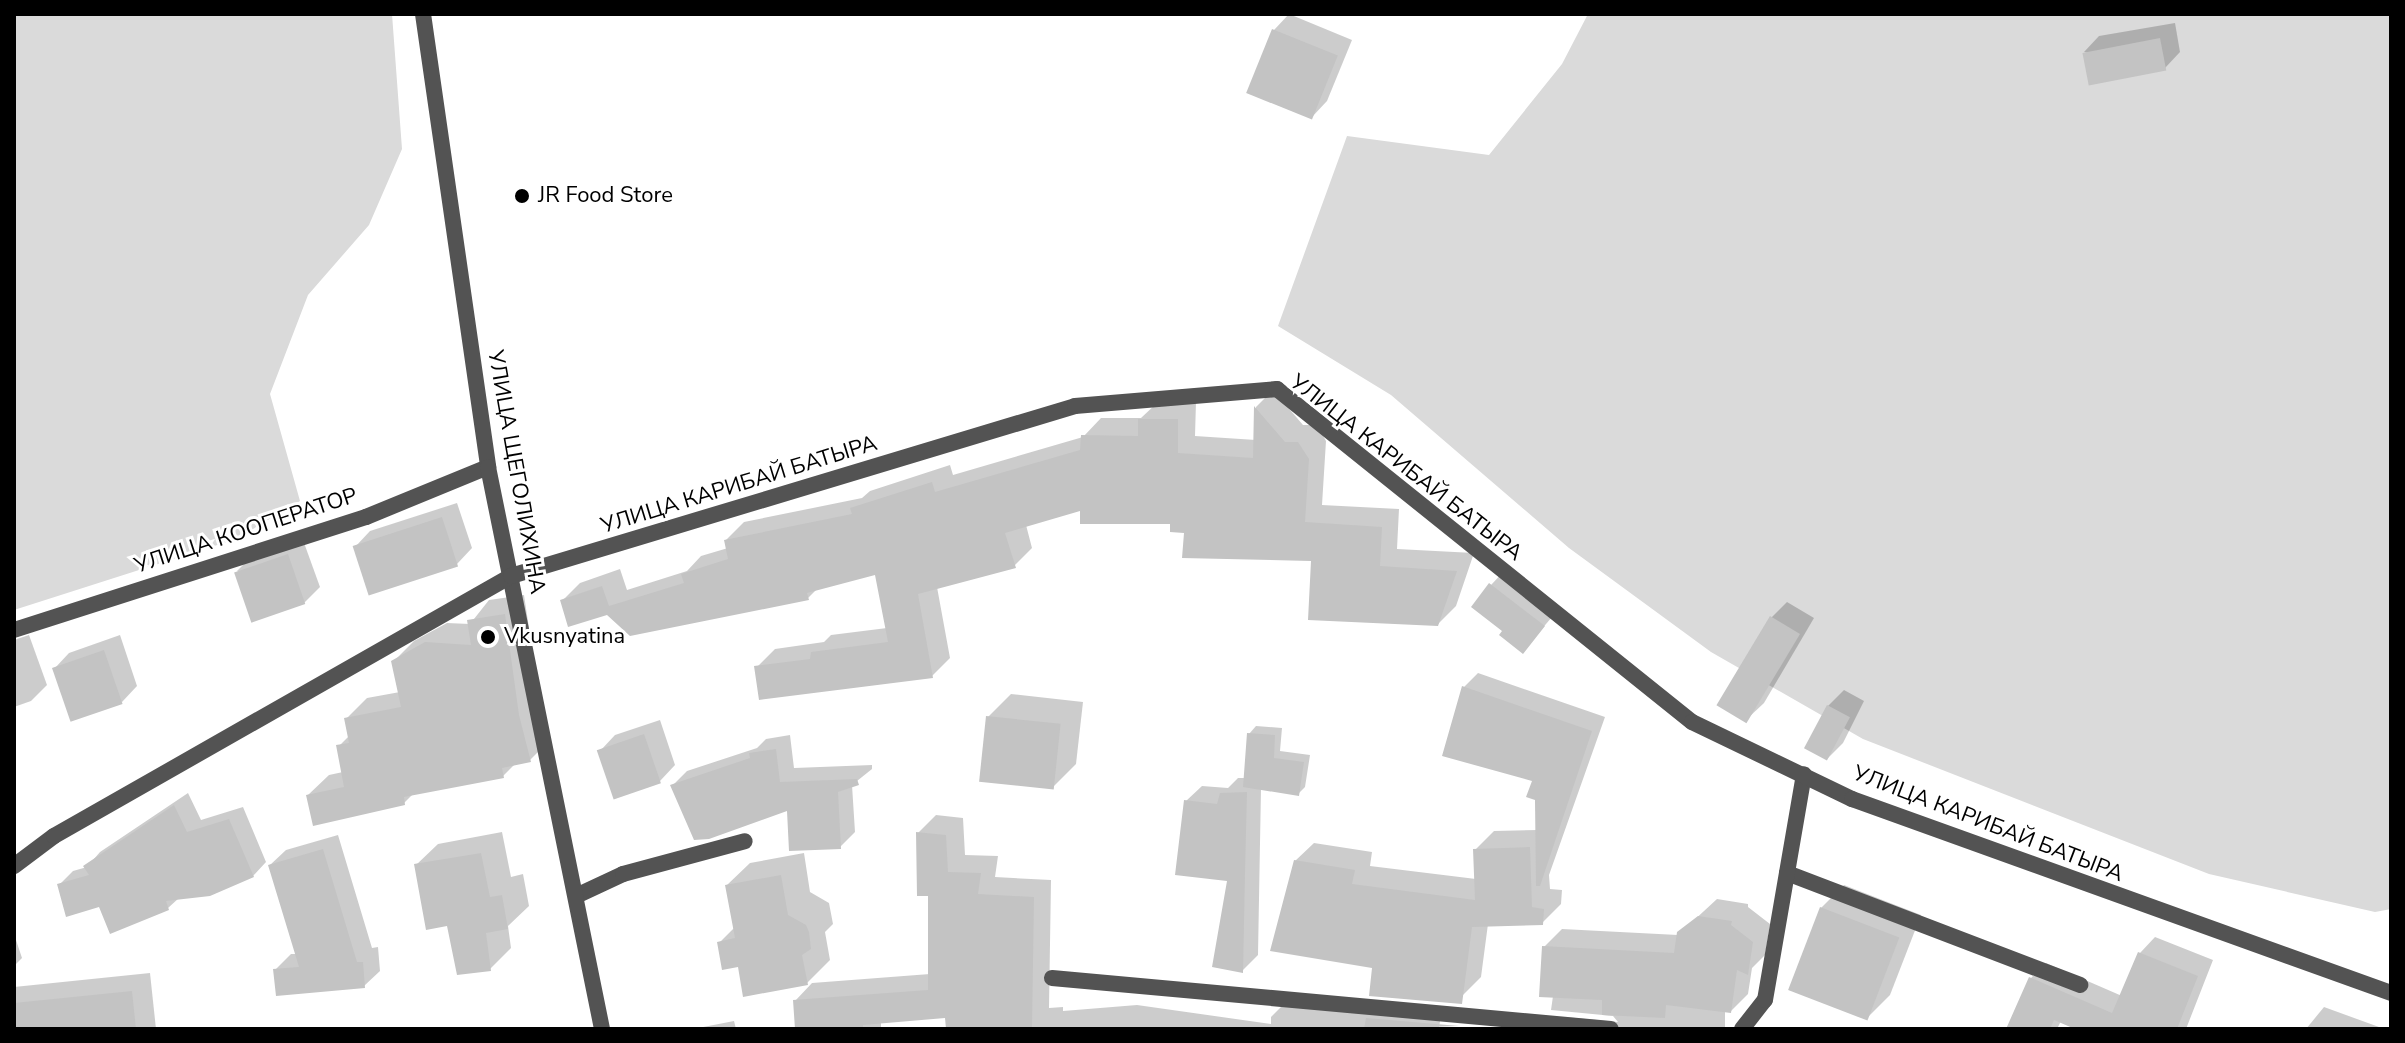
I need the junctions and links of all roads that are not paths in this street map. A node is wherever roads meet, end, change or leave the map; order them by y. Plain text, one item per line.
1 (423, 14) edge
2 (488, 467) junction
3 (511, 576) junction
4 (14, 630) edge
5 (1804, 774) junction
6 (745, 841) dead end
7 (14, 866) edge
8 (1787, 873) junction
9 (576, 896) junction
10 (1052, 978) dead end
11 (2080, 985) dead end
12 (2391, 993) edge
13 (1744, 1028) edge
14 (602, 1029) edge
15 (1611, 1029) edge

1 - 2 street, УЛИЦА ЩЕГОЛИХИНА
2 - 3 street, УЛИЦА ЩЕГОЛИХИНА
2 - 4 street, УЛИЦА КООПЕРАТОР
3 - 5 street, УЛИЦА КАРИБАЙ БАТЫРА
3 - 7 street, УЛИЦА КАРИБАЙ БАТЫРА
3 - 9 street, УЛИЦА ЩЕГОЛИХИНА
5 - 8 street
5 - 12 street, УЛИЦА КАРИБАЙ БАТЫРА
6 - 9 street
8 - 11 street
8 - 13 street
9 - 14 street, УЛИЦА ЩЕГОЛИХИНА
10 - 15 street

